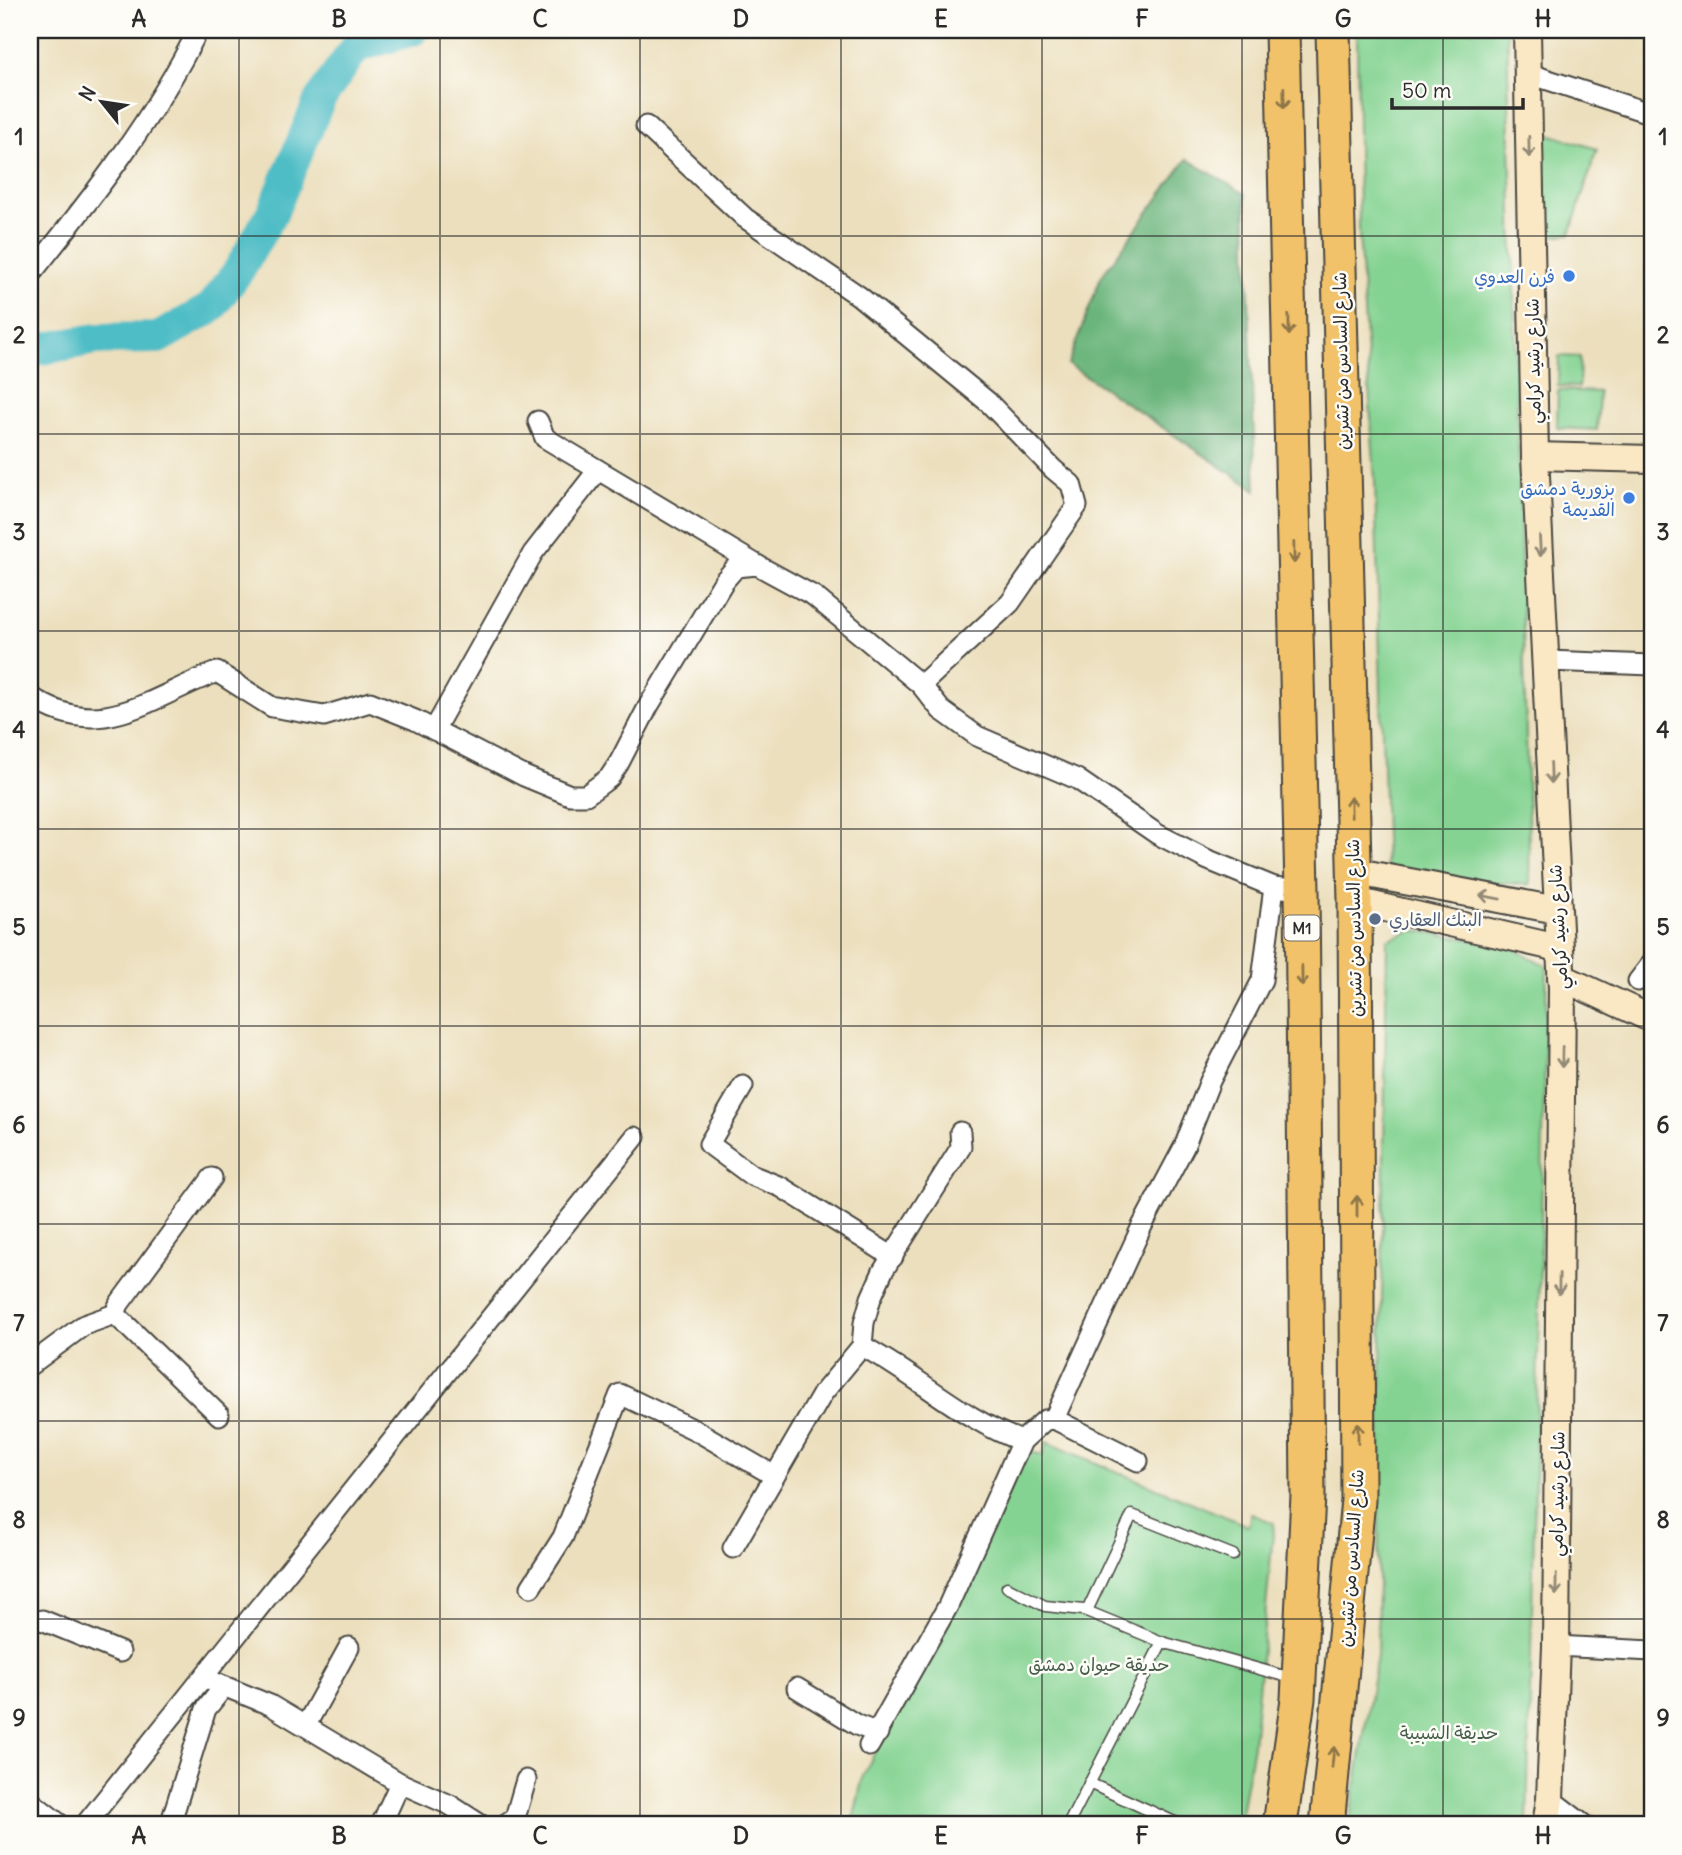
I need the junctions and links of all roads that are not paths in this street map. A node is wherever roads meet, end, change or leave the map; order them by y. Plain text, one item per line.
1 (198, 30) edge
2 (1282, 30) edge
3 (1333, 30) edge
4 (1527, 30) edge
5 (1527, 74) junction
6 (1652, 114) edge
7 (646, 126) dead end
8 (30, 275) edge
9 (538, 421) dead end
10 (1535, 456) junction
11 (1652, 459) edge
12 (598, 470) junction
13 (757, 565) junction
14 (1548, 661) junction
15 (1652, 665) edge
16 (921, 685) junction
17 (30, 696) edge
18 (434, 730) junction
19 (1354, 886) junction
20 (1288, 888) junction
21 (1557, 910) junction
22 (1558, 948) junction
23 (1652, 963) edge
24 (1638, 981) dead end
25 (1562, 983) junction
26 (1652, 1020) edge
27 (1652, 1032) edge
28 (743, 1086) dead end
29 (960, 1132) dead end
30 (635, 1137) dead end
31 (212, 1178) dead end
32 (893, 1257) junction
33 (115, 1314) junction
34 (862, 1346) junction
35 (30, 1365) edge
36 (219, 1415) dead end
37 (1054, 1419) junction
38 (1022, 1441) junction
39 (1138, 1461) dead end
40 (773, 1475) junction
41 (733, 1548) dead end
42 (1233, 1555) dead end
43 (531, 1587) dead end
44 (1007, 1587) dead end
45 (1087, 1611) junction
46 (30, 1622) edge
47 (1162, 1642) junction
48 (1556, 1646) junction
49 (349, 1647) dead end
50 (1652, 1651) edge
51 (120, 1652) dead end
52 (204, 1678) junction
53 (1298, 1680) junction
54 (222, 1688) junction
55 (797, 1688) dead end
56 (306, 1725) junction
57 (526, 1780) dead end
58 (400, 1783) junction
59 (1089, 1783) junction
60 (1550, 1799) junction
61 (30, 1801) edge
62 (515, 1823) edge
63 (61, 1825) edge
64 (85, 1825) edge
65 (170, 1825) edge
66 (381, 1825) edge
67 (481, 1825) edge
68 (1068, 1825) edge
69 (1181, 1825) edge
70 (1280, 1825) edge
71 (1327, 1825) edge
72 (1546, 1825) edge
73 (1584, 1825) edge

1 - 8 street
2 -> 20 highway, M1
19 -> 3 highway, شارع السادس من تشرين
4 - 5 main road, شارع رشيد كرامي
5 - 6 street
5 -> 10 main road, شارع رشيد كرامي
7 - 16 street
9 - 12 street
10 - 11 main road
10 -> 14 main road, شارع رشيد كرامي
12 - 13 street
12 - 18 street
13 - 16 street
13 - 18 street
14 - 15 street
14 -> 21 main road, شارع رشيد كرامي
16 - 20 street
17 - 18 street
21 -> 19 main road
19 - 22 main road
71 -> 19 highway, شارع السادس من تشرين
20 - 37 street
20 -> 53 highway, M1
21 - 22 main road, شارع رشيد كرامي
22 - 25 main road, شارع رشيد كرامي
23 - 24 street
25 - 26 main road
25 - 27 main road
25 -> 48 main road, شارع رشيد كرامي
28 - 32 street
29 - 32 street
30 - 52 street
31 - 33 street
32 - 34 street
33 - 35 street
33 - 36 street
34 - 38 street
34 - 40 street
37 - 38 street
37 - 39 street
38 - 55 street
40 - 41 street
40 - 43 street
42 - 45 lane
44 - 45 lane
45 - 47 lane
46 - 51 street
47 - 53 lane
47 - 59 lane
48 - 50 street
48 - 60 main road, شارع رشيد كرامي
49 - 56 street
52 - 54 street
52 - 64 street
53 - 70 highway, M1
54 - 56 street
54 - 65 street
56 - 58 street
57 - 62 street
58 - 66 street
58 - 67 street
59 - 68 lane
59 - 69 lane
60 - 72 main road, شارع رشيد كرامي
60 - 73 street
61 - 63 street

